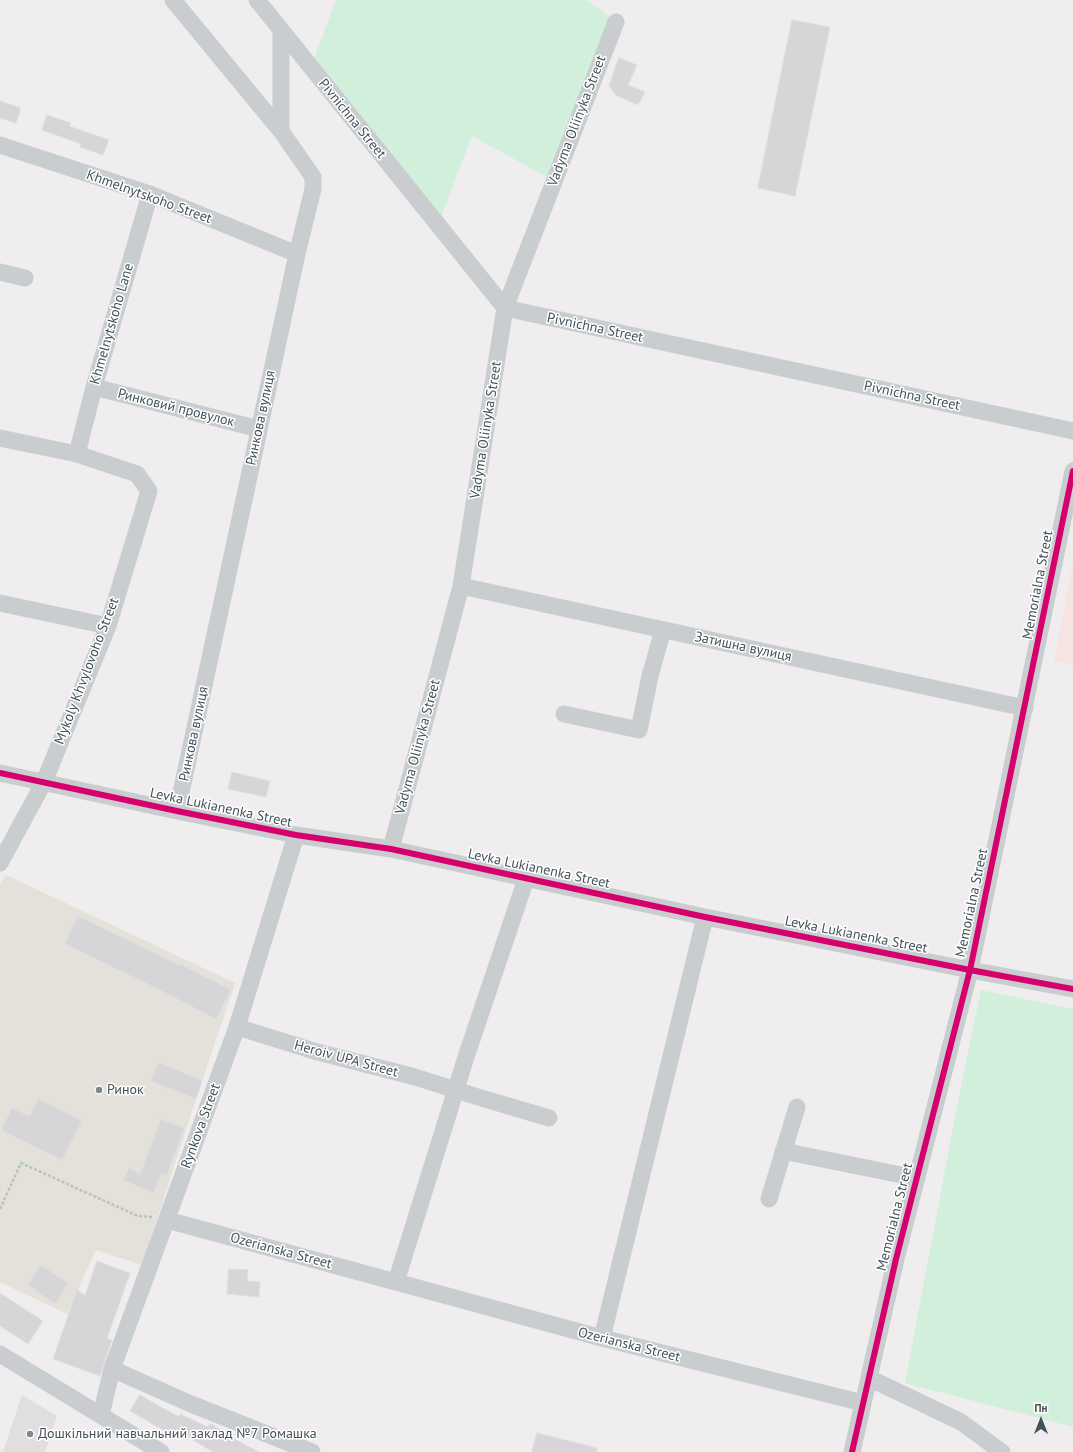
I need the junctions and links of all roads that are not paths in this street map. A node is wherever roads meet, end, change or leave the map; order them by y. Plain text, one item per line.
1 (173, 0) edge
2 (257, 0) edge
3 (616, 22) dead end
4 (282, 31) junction
5 (281, 131) junction
6 (0, 145) edge
7 (150, 194) junction
8 (297, 254) junction
9 (0, 272) edge
10 (25, 278) dead end
11 (505, 308) junction
12 (94, 387) junction
13 (259, 429) junction
14 (1073, 431) edge
15 (0, 438) edge
16 (77, 454) junction
17 (1073, 471) edge
18 (461, 586) junction
19 (0, 603) edge
20 (108, 626) junction
21 (663, 630) junction
22 (1025, 708) junction
23 (564, 714) dead end
24 (0, 773) edge
25 (44, 782) junction
26 (177, 811) junction
27 (296, 835) junction
28 (391, 849) junction
29 (0, 863) edge
30 (526, 879) junction
31 (705, 917) junction
32 (970, 970) junction
33 (1073, 989) edge
34 (237, 1027) junction
35 (455, 1090) junction
36 (796, 1107) dead end
37 (549, 1118) dead end
38 (783, 1151) junction
39 (916, 1178) junction
40 (769, 1199) dead end
41 (167, 1220) junction
42 (396, 1282) junction
43 (602, 1338) junction
44 (0, 1354) edge
45 (112, 1369) junction
46 (869, 1378) junction
47 (863, 1403) junction
48 (100, 1415) junction
49 (161, 1452) edge
50 (312, 1452) edge
51 (852, 1452) edge
52 (1002, 1452) edge

1 - 5 street, Ринкова вулиця
2 - 4 street, Pivnichna Street
3 - 11 street, Vadyma Oliinyka Street
4 - 5 street
4 - 11 street, Pivnichna Street
5 - 8 street, Ринкова вулиця
6 - 7 street, Khmelnytskoho Street
7 - 8 street, Khmelnytskoho Street
7 - 12 street, Khmelnytskoho Lane
8 - 13 street, Ринкова вулиця
9 - 10 street
11 - 14 street, Pivnichna Street
11 - 18 street, Vadyma Oliinyka Street
12 - 13 street, Ринковий провулок
12 - 16 street, Khmelnytskoho Lane
13 - 26 street, Ринкова вулиця
15 - 16 street
16 - 20 street, Mykoly Khvylovoho Street
17 - 22 street, Memorialna Street
18 - 21 street, Затишна вулиця
18 - 28 street, Vadyma Oliinyka Street
19 - 20 street
20 - 25 street, Mykoly Khvylovoho Street
21 - 22 street, Затишна вулиця
21 - 23 street
22 - 32 street, Memorialna Street
24 - 25 street, Levka Lukianenka Street
25 - 26 street, Levka Lukianenka Street
25 - 29 street, Mykoly Khvylovoho Street
26 - 27 street, Levka Lukianenka Street
27 - 28 street, Levka Lukianenka Street
27 - 34 street, Rynkova Street
28 - 30 street, Levka Lukianenka Street
30 - 31 street, Levka Lukianenka Street
30 - 35 street
31 - 32 street, Levka Lukianenka Street
31 - 43 street
32 - 33 street, Levka Lukianenka Street
32 - 39 street, Memorialna Street
34 - 35 street, Heroiv UPA Street
34 - 41 street, Rynkova Street
35 - 37 street, Heroiv UPA Street
35 - 42 street
36 - 38 street
38 - 39 street
38 - 40 street
39 - 46 street, Memorialna Street
41 - 42 street, Ozerianska Street
41 - 45 street, Rynkova Street
42 - 43 street, Ozerianska Street
43 - 47 street, Ozerianska Street
44 - 48 street
45 - 48 street, Rynkova Street
45 - 50 street
46 - 47 street, Memorialna Street
46 - 52 street
47 - 51 street, Memorialna Street
48 - 49 street

